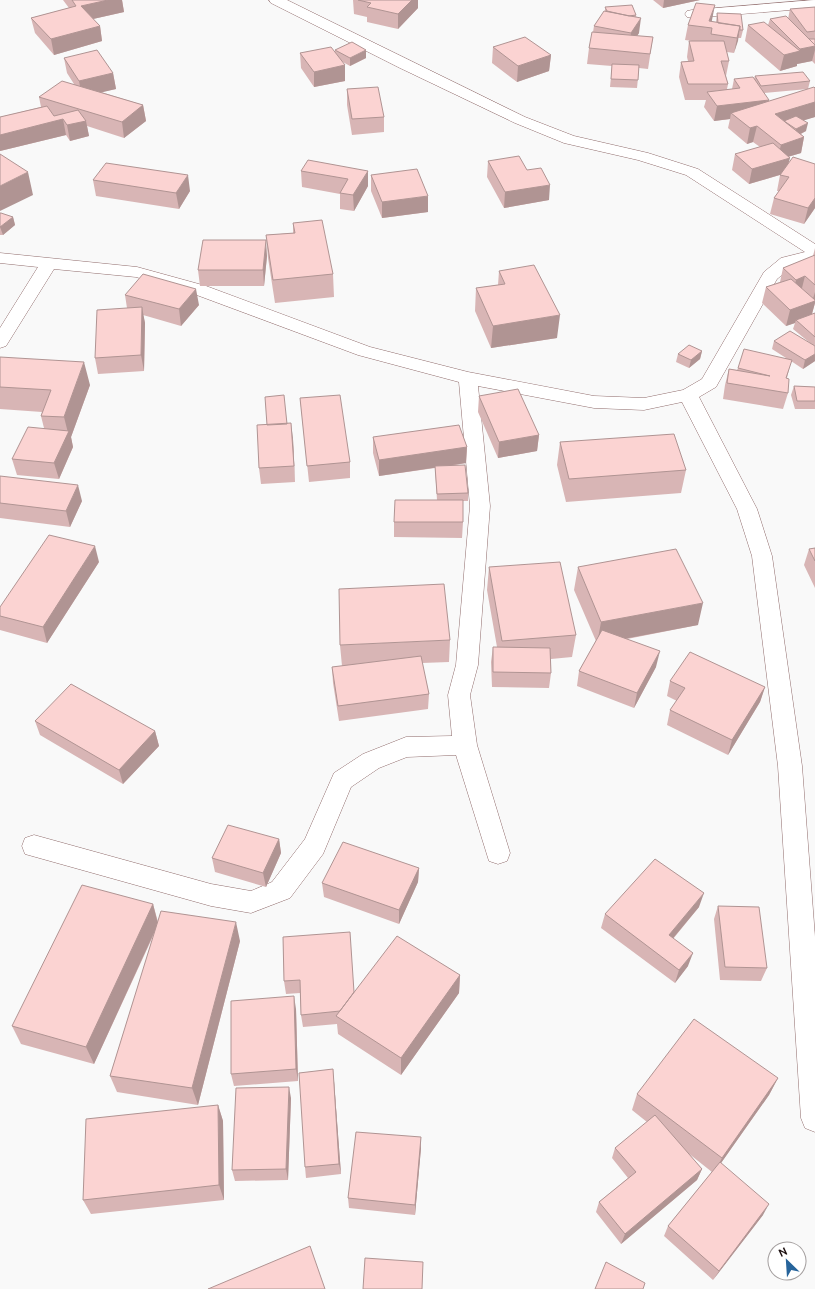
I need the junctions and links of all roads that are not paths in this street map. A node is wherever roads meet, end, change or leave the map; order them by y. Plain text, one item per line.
1 (276, 0) edge
2 (815, 4) edge
3 (692, 14) edge
4 (815, 253) edge
5 (0, 258) edge
6 (50, 262) junction
7 (0, 342) edge
8 (468, 378) junction
9 (688, 395) junction
10 (465, 745) junction
11 (34, 846) dead end
12 (498, 853) dead end
13 (815, 1118) edge

1 - 4 street
2 - 3 street
4 - 9 street
5 - 6 street
6 - 7 street
6 - 8 street
8 - 9 street
8 - 10 street
9 - 13 street
10 - 11 street
10 - 12 street

